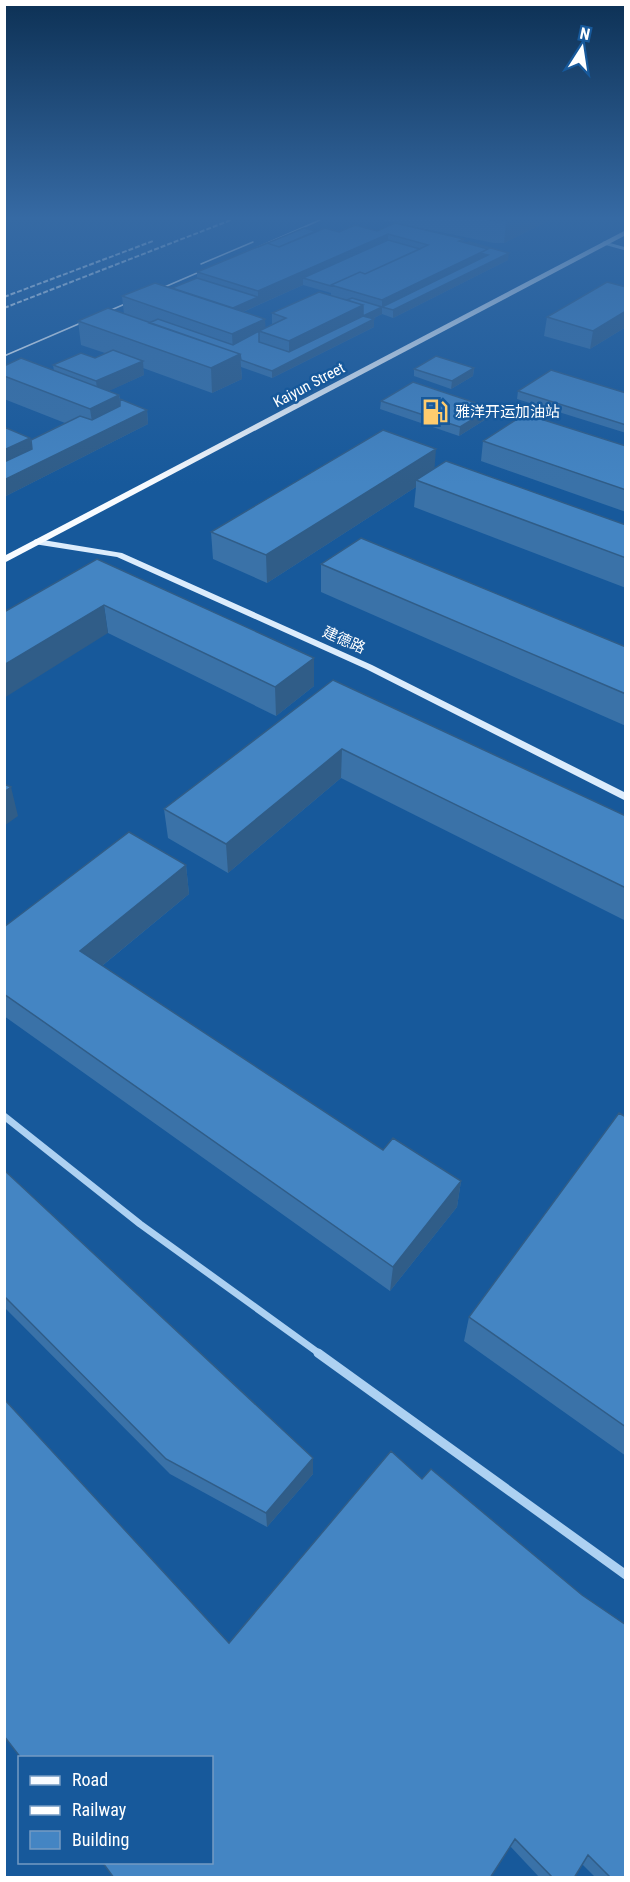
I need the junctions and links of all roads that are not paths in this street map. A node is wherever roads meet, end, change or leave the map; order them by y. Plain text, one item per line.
1 (483, 308) edge
2 (37, 542) junction
3 (4, 561) edge
4 (626, 798) edge
5 (4, 1116) edge
6 (626, 1575) edge

1 - 2 main road, Kaiyun Street
2 - 3 main road, Kaiyun Street
2 - 4 street, 建德路
5 - 6 street

